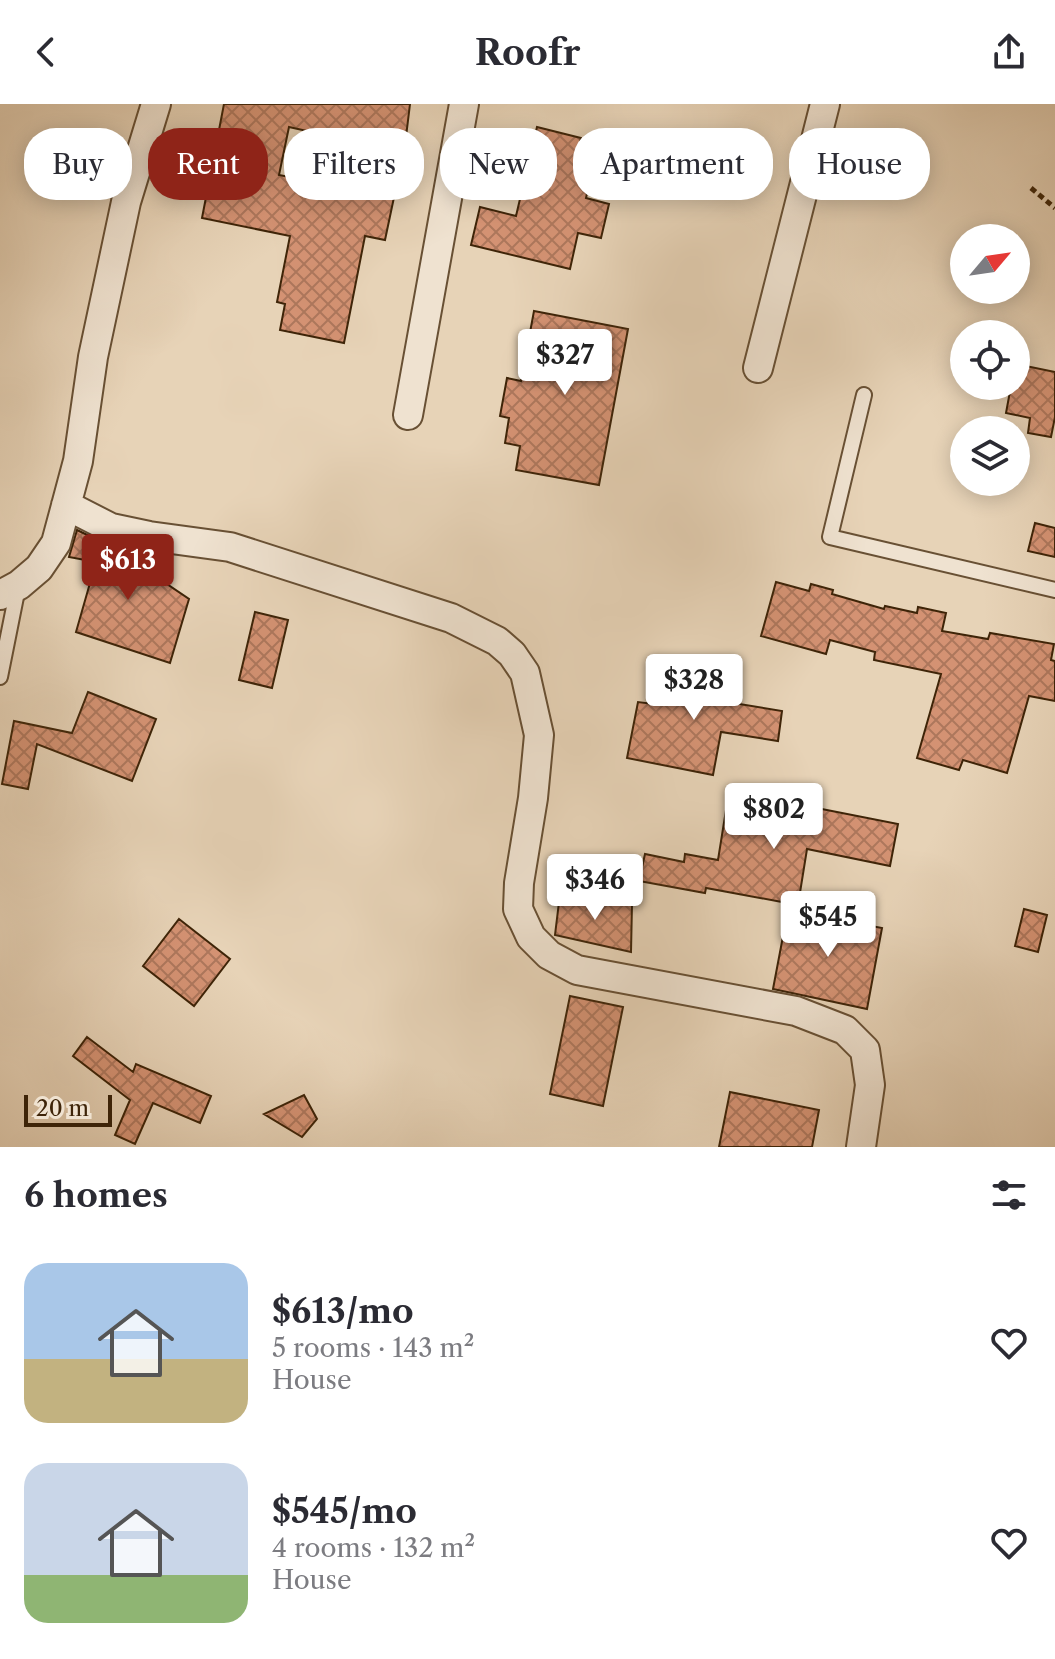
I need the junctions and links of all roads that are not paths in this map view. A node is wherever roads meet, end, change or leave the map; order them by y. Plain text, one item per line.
1 (156, 104) edge
2 (464, 104) edge
3 (825, 104) edge
4 (758, 368) dead end
5 (864, 395) dead end
6 (408, 415) dead end
7 (66, 505) junction
8 (9, 590) edge
9 (1055, 590) edge
10 (0, 677) edge
11 (861, 1147) edge

1 - 7 street
2 - 6 street
3 - 4 street
5 - 9 lane
7 - 8 street
7 - 11 street
8 - 10 lane

